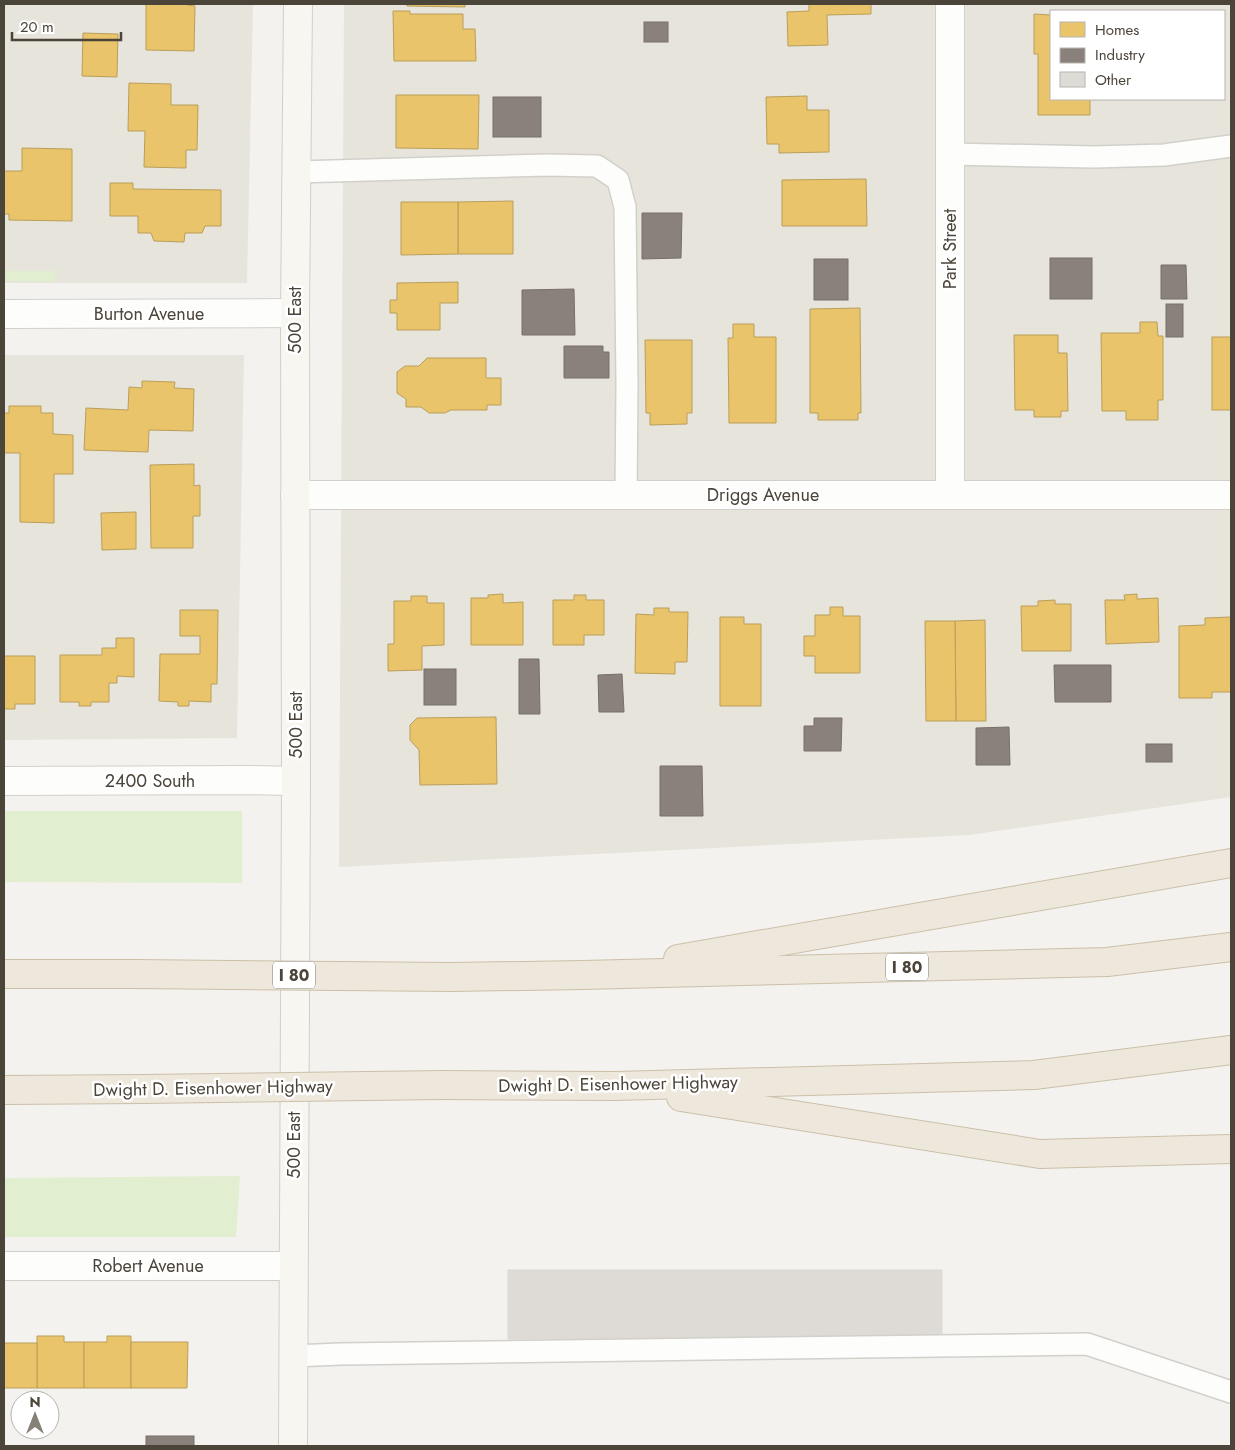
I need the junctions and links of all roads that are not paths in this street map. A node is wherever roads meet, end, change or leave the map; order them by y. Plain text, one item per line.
1 (298, 4) edge
2 (950, 4) edge
3 (1231, 146) edge
4 (950, 154) junction
5 (297, 172) junction
6 (295, 313) junction
7 (4, 314) edge
8 (295, 495) junction
9 (626, 495) junction
10 (950, 495) junction
11 (1231, 495) edge
12 (4, 781) edge
13 (296, 781) junction
14 (1231, 863) edge
15 (1231, 947) edge
16 (4, 974) edge
17 (583, 975) junction
18 (1231, 1050) edge
19 (615, 1086) junction
20 (4, 1090) edge
21 (1231, 1149) edge
22 (4, 1266) edge
23 (293, 1266) junction
24 (293, 1356) junction
25 (1231, 1392) edge
26 (293, 1446) edge

1 - 5 street, 500 East
2 - 4 street, Park Street
3 - 4 lane
4 - 10 street, Park Street
5 - 6 street, 500 East
5 - 9 lane
6 - 7 street, Burton Avenue
6 - 8 street, 500 East
8 - 9 street, Driggs Avenue
8 - 13 street, 500 East
9 - 10 street, Driggs Avenue
10 - 11 street, Driggs Avenue
12 - 13 street, 2400 South
13 - 23 street, 500 East
14 - 17 highway
15 - 17 highway, I 80
16 - 17 highway, I 80, bridge
18 - 19 highway, Dwight D. Eisenhower Highway
19 - 20 highway, Dwight D. Eisenhower Highway, bridge
19 - 21 highway
22 - 23 street, Robert Avenue
23 - 24 street, 500 East
24 - 25 lane
24 - 26 street, 500 East

